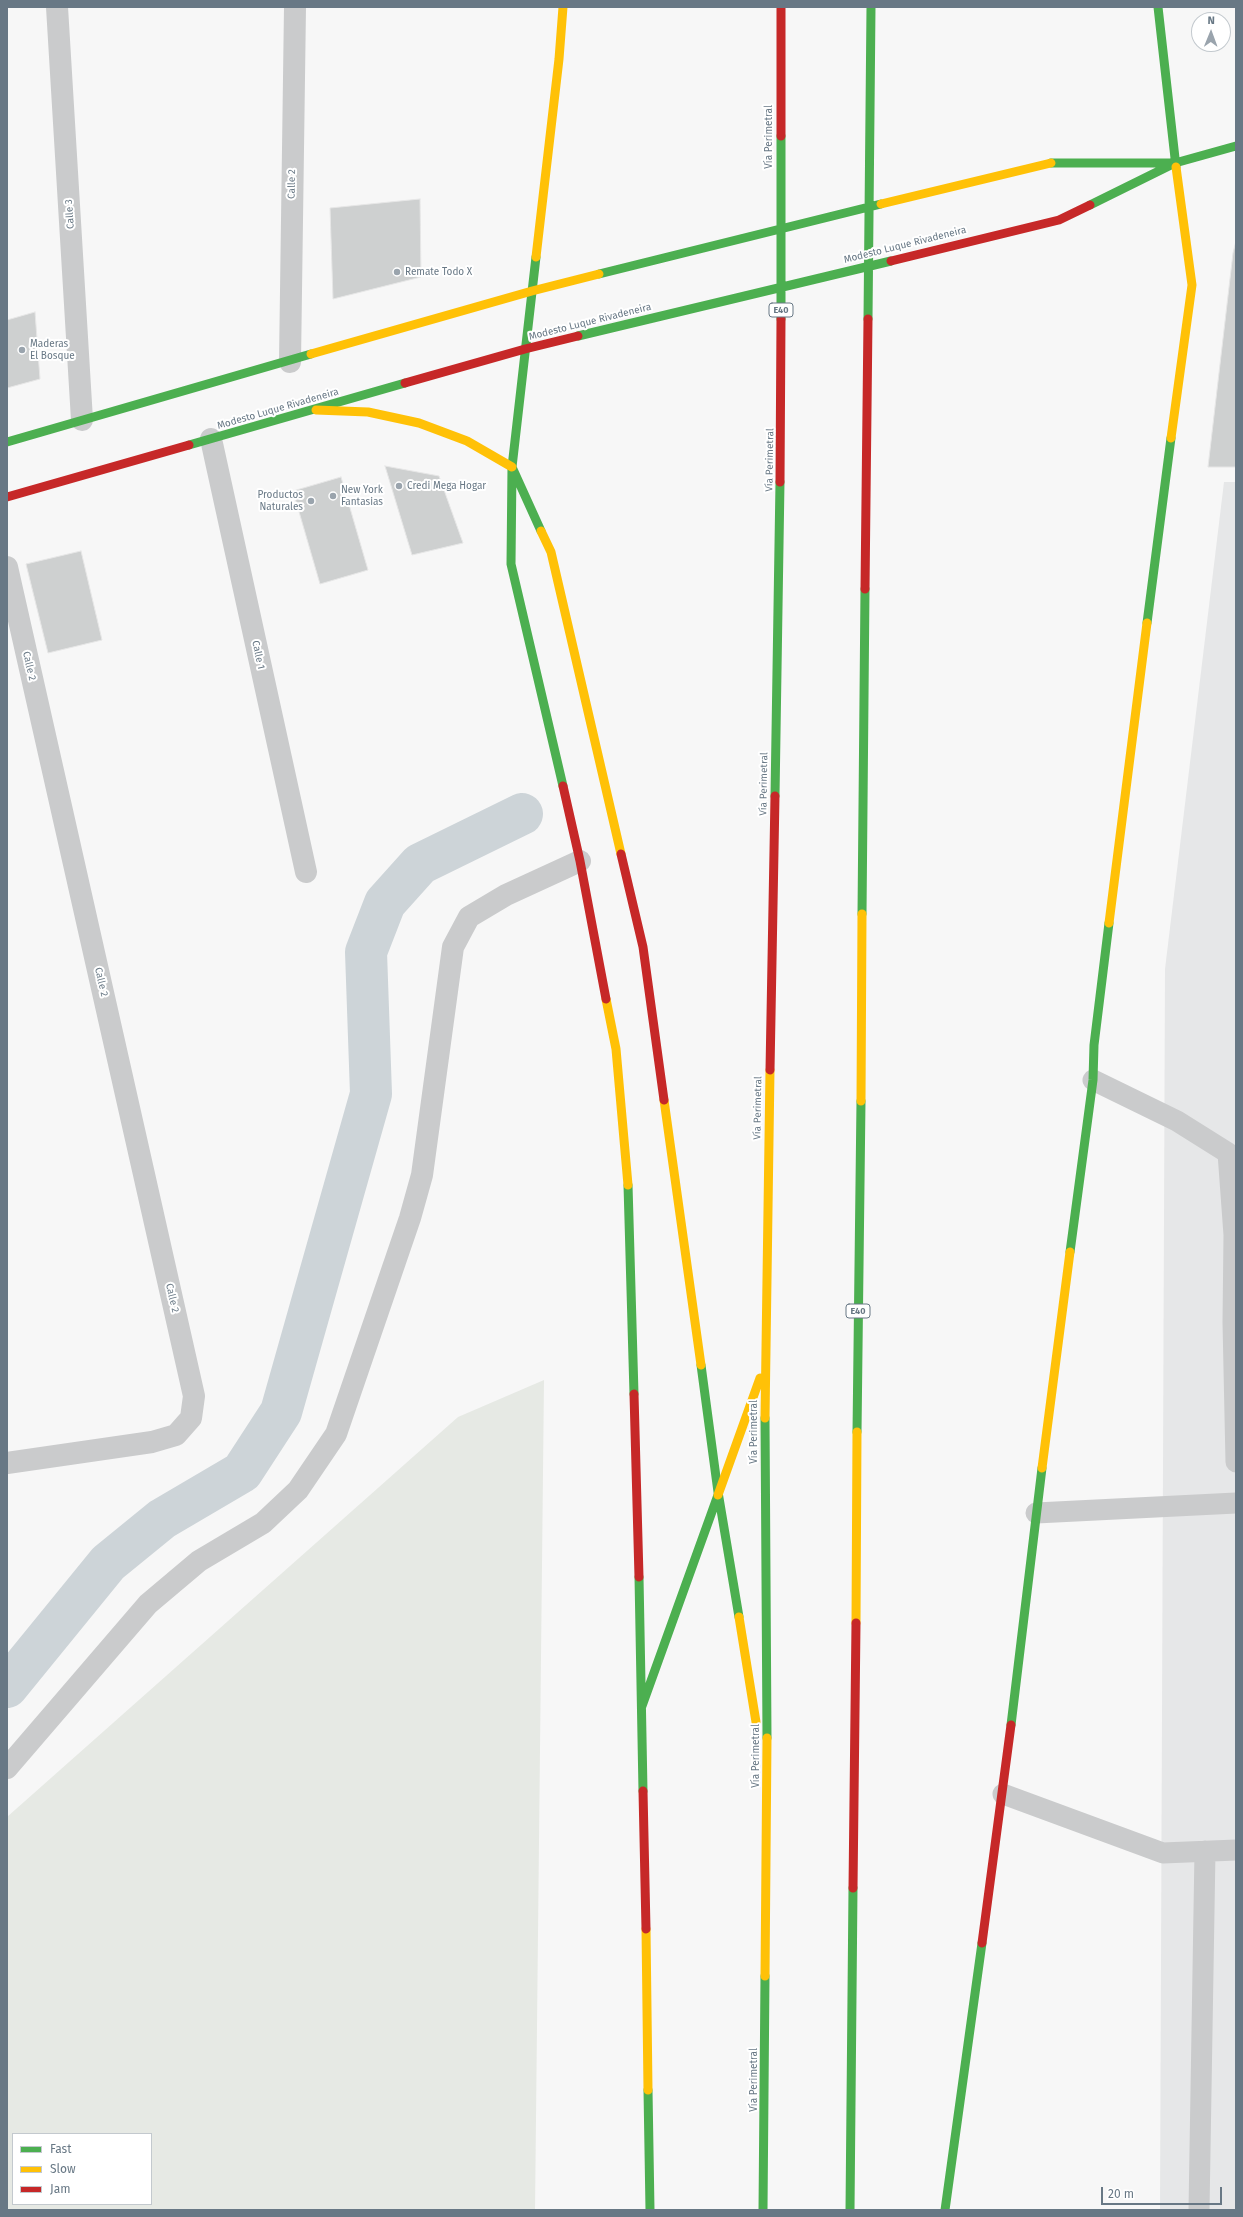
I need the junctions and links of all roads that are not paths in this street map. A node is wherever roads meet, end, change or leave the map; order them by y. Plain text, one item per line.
1 (57, 7) edge
2 (295, 7) edge
3 (563, 7) edge
4 (781, 7) edge
5 (871, 7) edge
6 (1158, 7) edge
7 (1236, 146) edge
8 (1175, 163) junction
9 (532, 291) junction
10 (525, 349) junction
11 (290, 362) junction
12 (316, 410) junction
13 (82, 420) junction
14 (211, 439) junction
15 (7, 442) edge
16 (512, 467) junction
17 (7, 497) edge
18 (7, 567) edge
19 (580, 861) junction
20 (306, 872) dead end
21 (1093, 1080) junction
22 (1232, 1147) edge
23 (765, 1363) junction
24 (1236, 1462) edge
25 (7, 1464) edge
26 (718, 1492) junction
27 (1236, 1503) edge
28 (1036, 1513) junction
29 (642, 1706) junction
30 (7, 1768) edge
31 (767, 1789) junction
32 (1003, 1794) junction
33 (1236, 1850) edge
34 (1205, 1851) junction
35 (650, 2210) edge
36 (764, 2210) edge
37 (850, 2210) edge
38 (945, 2210) edge
39 (1199, 2210) edge

1 - 13 street, Calle 3
2 - 11 street, Calle 2
3 - 9 main road
4 - 23 main road, Vía Perimetral / E40
5 - 37 main road, E40
6 - 8 main road
7 - 8 main road, Modesto Luque Rivadeneira
8 - 9 main road, Modesto Luque Rivadeneira
8 - 10 main road, Modesto Luque Rivadeneira
8 - 21 main road
9 - 10 main road
9 - 11 main road, Modesto Luque Rivadeneira
10 - 12 main road, Modesto Luque Rivadeneira
10 - 16 main road
11 - 13 main road, Modesto Luque Rivadeneira
12 - 14 main road, Modesto Luque Rivadeneira
12 - 16 main road
13 - 15 main road, Modesto Luque Rivadeneira
14 - 17 main road, Modesto Luque Rivadeneira
14 - 20 street, Calle 1
16 - 19 main road
16 - 26 main road
18 - 25 street, Calle 2
19 - 29 main road
19 - 30 street
21 - 22 lane
21 - 28 main road
22 - 24 lane
23 - 26 main road
23 - 31 main road, Vía Perimetral / E40
26 - 29 main road
26 - 31 main road
27 - 28 lane
28 - 32 main road
29 - 35 main road
31 - 36 main road, Vía Perimetral / E40
32 - 34 lane
32 - 38 main road
33 - 34 lane
34 - 39 lane

